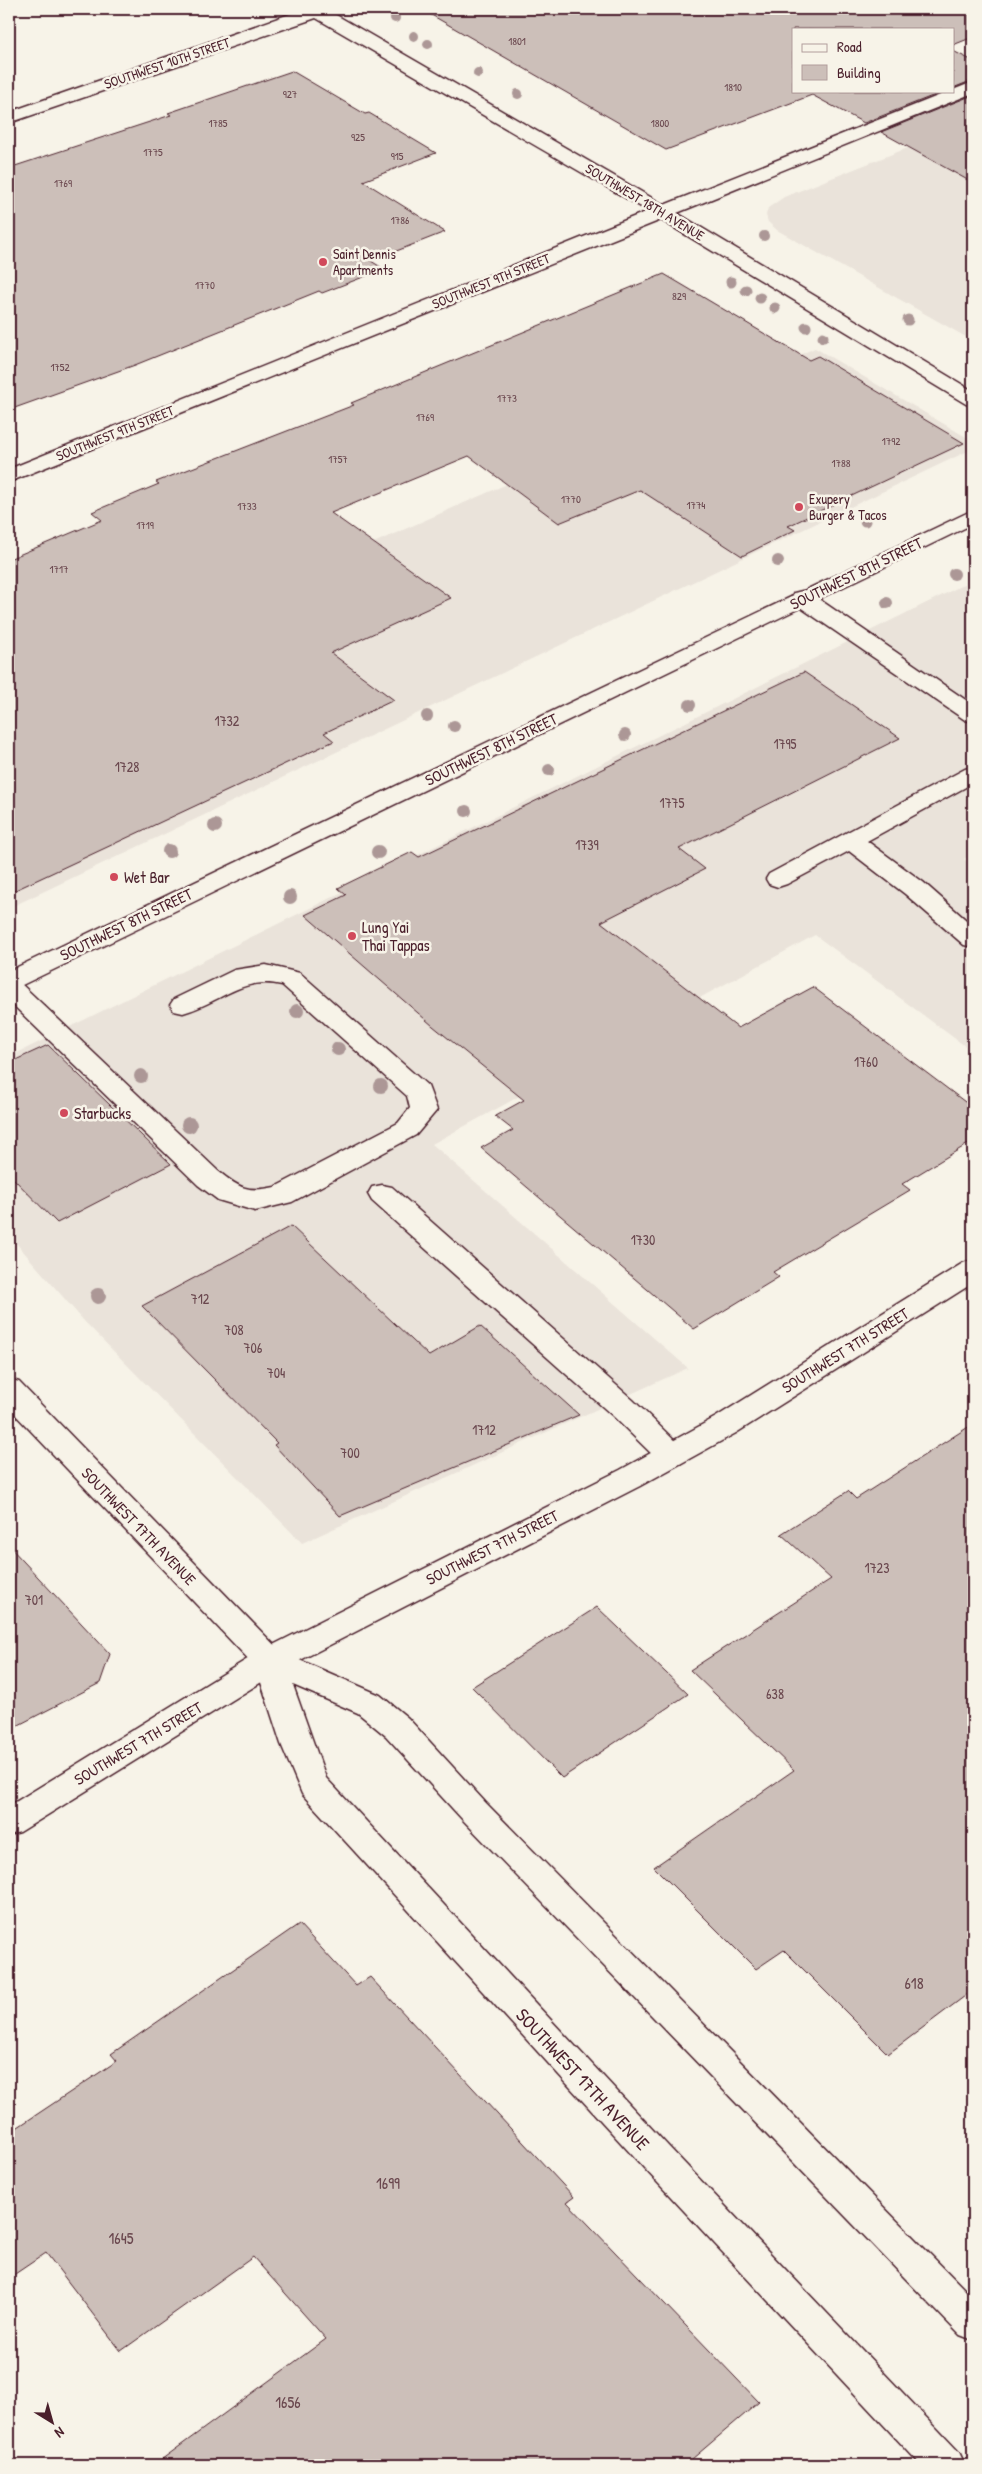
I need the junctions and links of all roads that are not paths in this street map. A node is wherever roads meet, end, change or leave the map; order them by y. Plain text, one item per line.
1 (319, 10) edge
2 (973, 87) edge
3 (9, 118) edge
4 (661, 212) junction
5 (973, 400) edge
6 (9, 476) edge
7 (973, 516) edge
8 (802, 598) junction
9 (973, 715) edge
10 (973, 774) edge
11 (850, 840) junction
12 (778, 879) dead end
13 (973, 939) edge
14 (9, 981) edge
15 (9, 987) edge
16 (183, 1005) dead end
17 (382, 1194) dead end
18 (973, 1270) edge
19 (9, 1390) edge
20 (670, 1455) junction
21 (270, 1661) junction
22 (9, 1822) edge
23 (973, 2323) edge
24 (946, 2465) edge

1 - 3 main road, SOUTHWEST 10TH STREET
1 - 4 main road, SOUTHWEST 18TH AVENUE
2 - 4 main road, SOUTHWEST 9TH STREET
4 - 5 main road, SOUTHWEST 18TH AVENUE
4 - 6 main road, SOUTHWEST 9TH STREET
7 - 8 main road, SOUTHWEST 8TH STREET
8 - 9 main road
8 - 14 main road, SOUTHWEST 8TH STREET
10 - 11 main road
11 - 12 main road
11 - 13 main road
15 - 16 main road
17 - 20 main road
18 - 20 main road, SOUTHWEST 7TH STREET
19 - 21 main road, SOUTHWEST 17TH AVENUE
20 - 21 main road, SOUTHWEST 7TH STREET
21 - 22 main road, SOUTHWEST 7TH STREET
21 - 23 main road, SOUTHWEST 17TH AVENUE
21 - 24 main road, SOUTHWEST 17TH AVENUE

